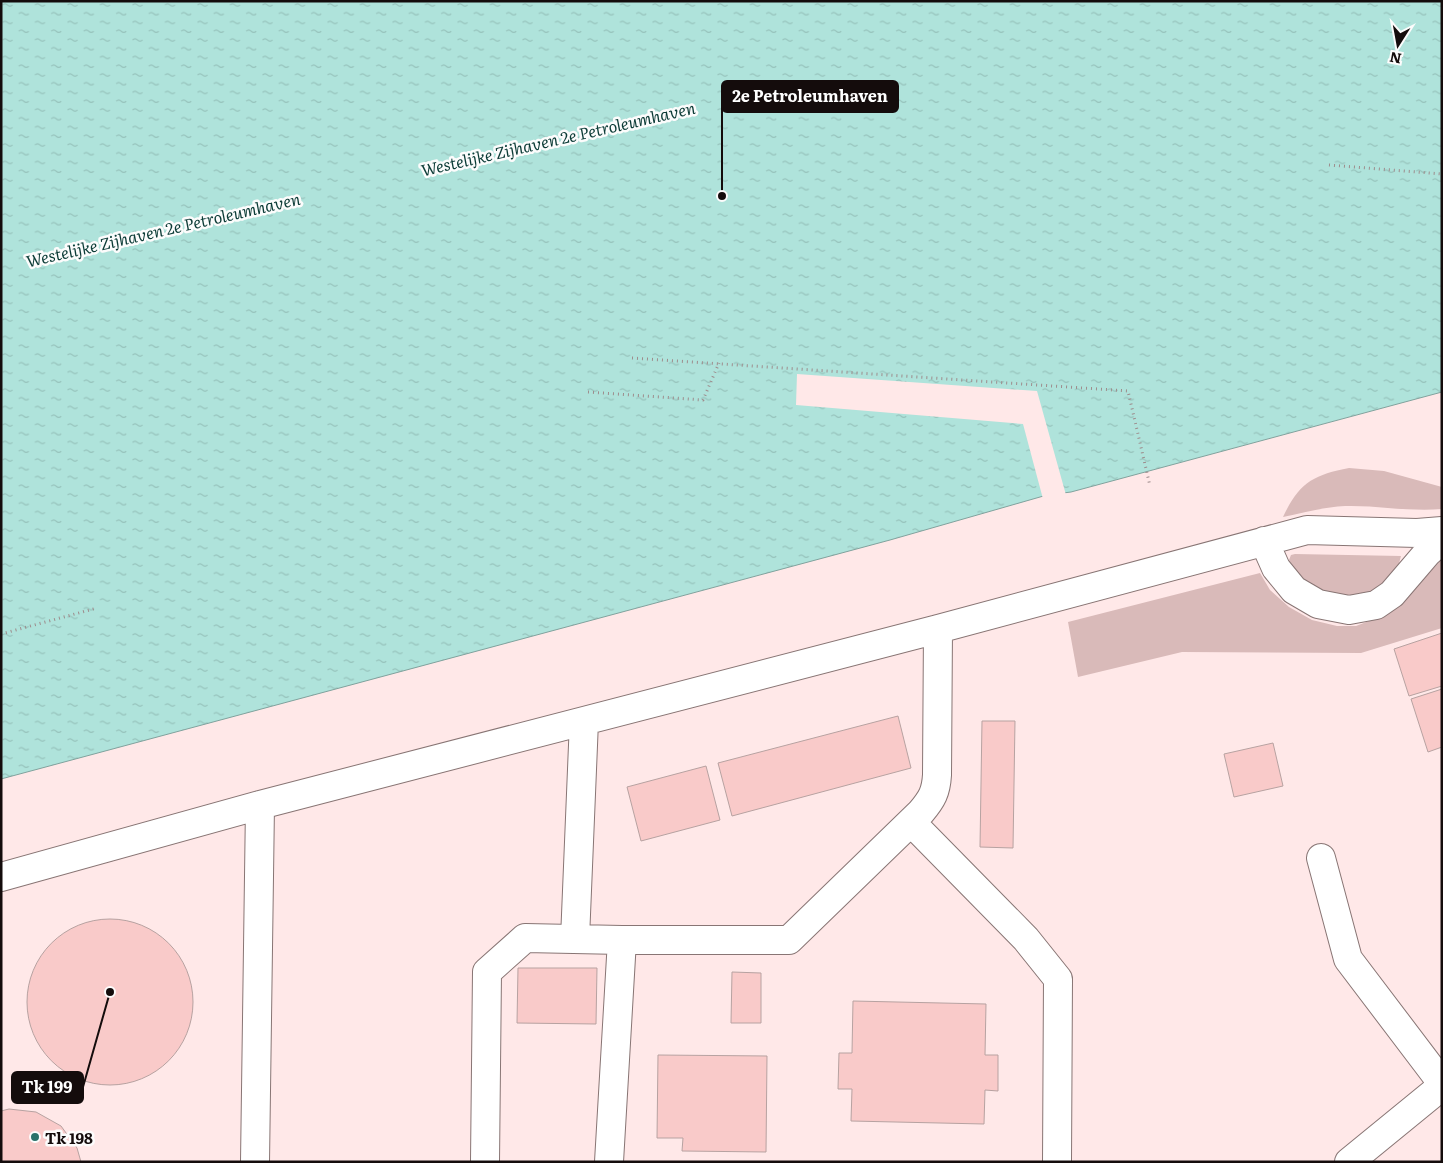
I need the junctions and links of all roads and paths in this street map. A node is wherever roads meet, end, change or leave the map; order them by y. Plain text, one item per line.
1 (1329, 165) dead end
2 (1442, 174) edge
3 (632, 358) dead end
4 (719, 363) junction
5 (588, 392) dead end
6 (1150, 486) dead end
7 (1442, 531) edge
8 (1442, 540) edge
9 (1264, 541) junction
10 (97, 608) dead end
11 (938, 629) junction
12 (1, 634) edge
13 (584, 721) junction
14 (260, 805) junction
15 (911, 822) junction
16 (1321, 858) dead end
17 (1, 877) edge
18 (575, 939) junction
19 (622, 940) junction
20 (1442, 1085) edge
21 (255, 1162) edge
22 (485, 1162) edge
23 (609, 1162) edge
24 (1057, 1162) edge
25 (1348, 1162) edge

1 - 2 path
3 - 4 path
4 - 5 path
4 - 6 path
7 - 9 lane
8 - 9 lane
9 - 11 lane
10 - 12 path
11 - 13 lane
11 - 15 lane
13 - 14 lane
13 - 18 lane
14 - 17 lane
14 - 21 lane
15 - 19 lane
15 - 24 lane
16 - 20 lane
18 - 19 lane
18 - 22 lane
19 - 23 lane
20 - 25 lane

